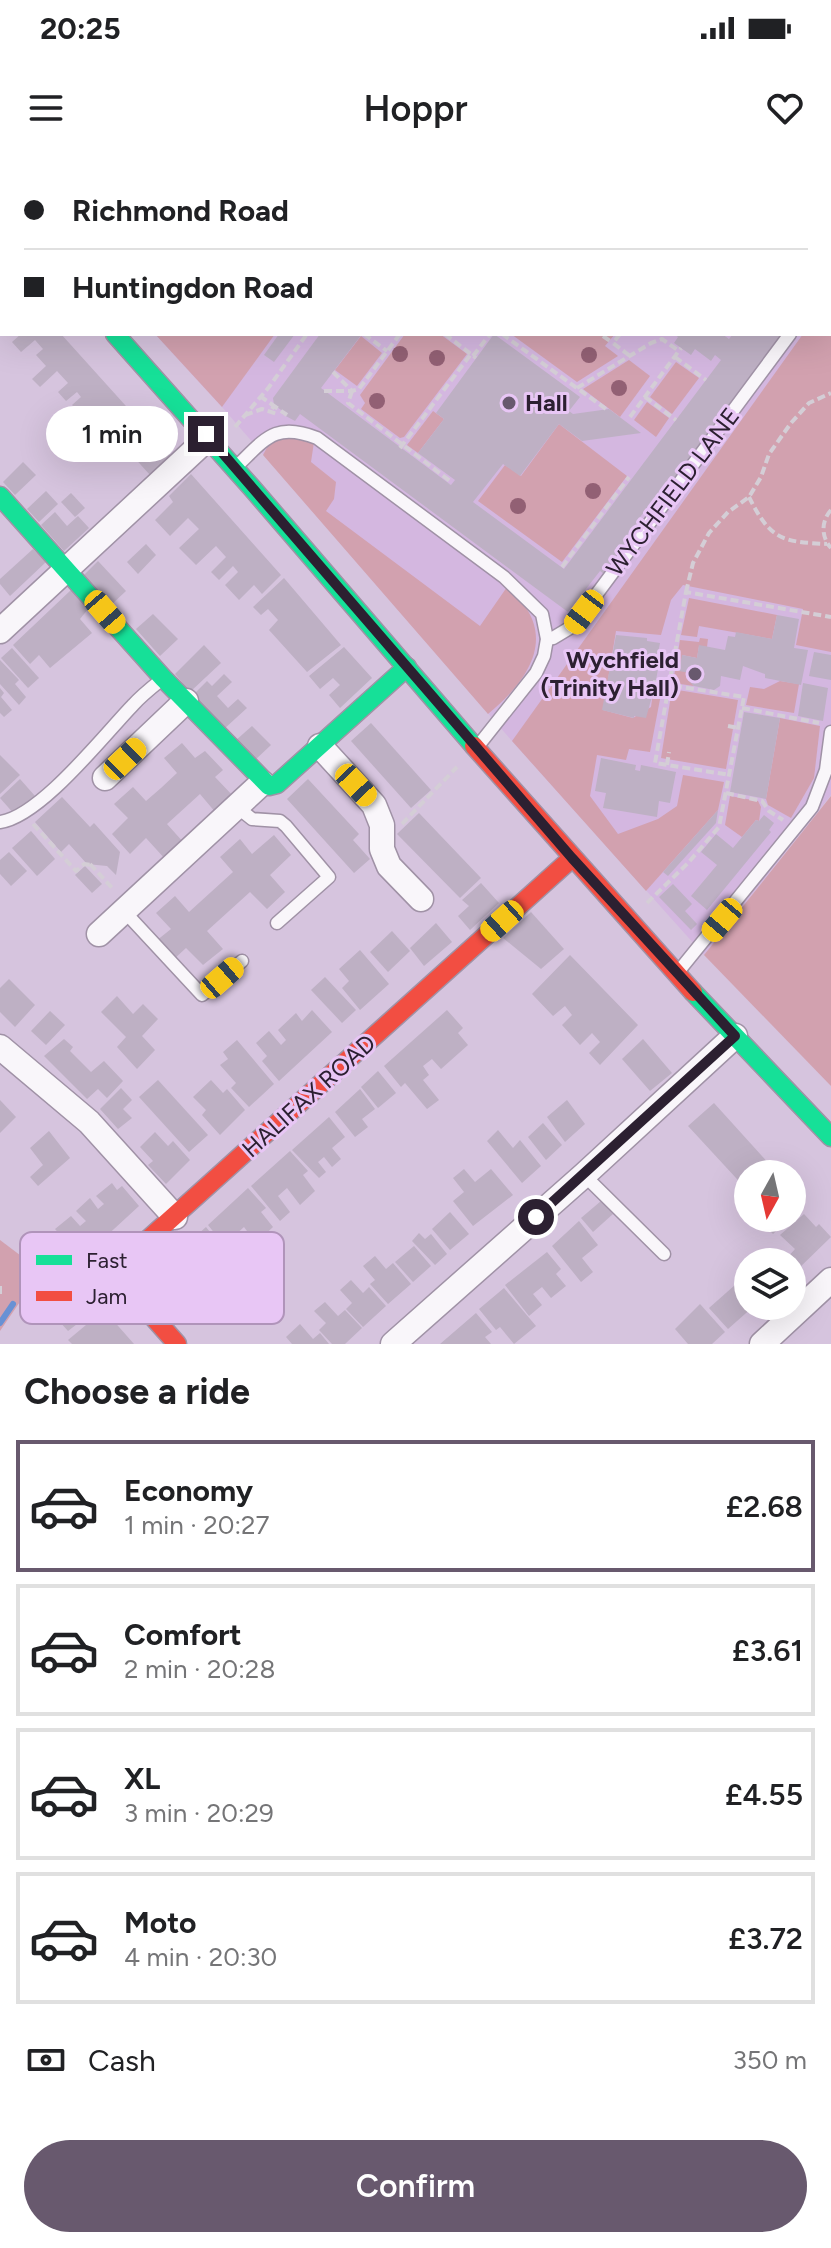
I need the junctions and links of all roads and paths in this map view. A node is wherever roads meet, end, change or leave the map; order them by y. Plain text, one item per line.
1 (117, 336) edge
2 (305, 336) edge
3 (367, 336) edge
4 (398, 336) edge
5 (448, 336) edge
6 (488, 336) edge
7 (505, 336) edge
8 (603, 336) dead end
9 (618, 336) edge
10 (656, 336) edge
11 (789, 336) edge
12 (613, 343) junction
13 (651, 343) junction
14 (387, 351) junction
15 (473, 356) junction
16 (630, 356) junction
17 (675, 357) junction
18 (333, 372) dead end
19 (706, 380) dead end
20 (577, 388) junction
21 (324, 391) dead end
22 (352, 391) junction
23 (831, 393) edge
24 (260, 396) junction
25 (645, 397) junction
26 (274, 406) junction
27 (606, 409) dead end
28 (287, 415) dead end
29 (243, 416) junction
30 (630, 417) dead end
31 (676, 420) dead end
32 (214, 442) junction
33 (401, 446) junction
34 (236, 467) junction
35 (629, 477) dead end
36 (449, 484) dead end
37 (0, 496) edge
38 (749, 497) junction
39 (831, 510) edge
40 (829, 546) edge
41 (562, 567) dead end
42 (67, 568) junction
43 (686, 592) junction
44 (831, 617) edge
45 (0, 631) edge
46 (547, 639) junction
47 (407, 667) junction
48 (163, 678) junction
49 (653, 682) dead end
50 (669, 685) junction
51 (685, 688) junction
52 (684, 698) dead end
53 (186, 701) junction
54 (742, 708) junction
55 (831, 725) edge
56 (728, 726) dead end
57 (739, 728) junction
58 (831, 732) edge
59 (660, 735) junction
60 (670, 736) dead end
61 (320, 746) junction
62 (476, 748) junction
63 (669, 752) dead end
64 (667, 765) junction
65 (730, 775) junction
66 (105, 778) dead end
67 (270, 783) junction
68 (726, 793) junction
69 (237, 807) junction
70 (24, 813) junction
71 (0, 822) edge
72 (382, 825) junction
73 (795, 828) junction
74 (572, 858) junction
75 (421, 899) dead end
76 (126, 908) junction
77 (628, 921) junction
78 (277, 923) dead end
79 (99, 934) dead end
80 (242, 961) dead end
81 (676, 975) junction
82 (735, 1036) junction
83 (0, 1047) edge
84 (831, 1137) edge
85 (584, 1175) junction
86 (175, 1217) junction
87 (158, 1232) edge
88 (664, 1254) dead end
89 (831, 1280) edge
90 (0, 1286) edge
91 (0, 1297) edge
92 (159, 1324) edge
93 (177, 1344) edge
94 (393, 1344) edge
95 (762, 1344) edge

1 - 32 street
2 - 24 path
3 - 14 path
4 - 14 path
5 - 15 path
6 - 15 path
7 - 20 path
8 - 12 path
9 - 12 path
10 - 13 path
11 - 46 lane, WYCHFIELD LANE
12 - 16 path
13 - 16 path
13 - 17 path
14 - 22 path
15 - 33 path
16 - 20 path
17 - 19 path
17 - 25 path
18 - 22 path
20 - 27 path
21 - 22 path
22 - 33 path
23 - 38 path
24 - 26 path
24 - 29 path
25 - 30 path
25 - 31 path
26 - 28 path
26 - 29 path
29 - 32 path
32 - 34 street
32 - 42 street
33 - 36 path
34 - 46 lane
34 - 47 street
35 - 41 path
37 - 42 street
38 - 40 path
38 - 43 path
39 - 40 path
42 - 45 street
42 - 48 street
43 - 44 path
43 - 50 path
46 - 62 lane
47 - 61 street
47 - 62 street
48 - 53 street
48 - 70 lane
49 - 50 path
50 - 51 path
50 - 59 path
51 - 52 path
51 - 54 path
53 - 66 street
53 - 67 street
54 - 55 path
54 - 57 path
56 - 57 path
57 - 65 path
58 - 73 lane
59 - 60 path
59 - 64 path
61 - 67 street
61 - 72 street
62 - 72 path
62 - 74 street
63 - 64 path
64 - 65 path
65 - 68 path
67 - 69 street
68 - 73 path
68 - 77 path
69 - 76 street
69 - 78 lane
70 - 71 lane
70 - 76 path
72 - 75 street
73 - 81 lane
74 - 77 street
74 - 86 street, HALIFAX ROAD
76 - 79 street
76 - 80 lane
77 - 81 street
81 - 82 street
82 - 84 street
82 - 85 street
83 - 86 street
85 - 88 lane
85 - 94 street
86 - 87 street, HALIFAX ROAD
89 - 95 street
90 - 91 path
92 - 93 street, HALIFAX ROAD

